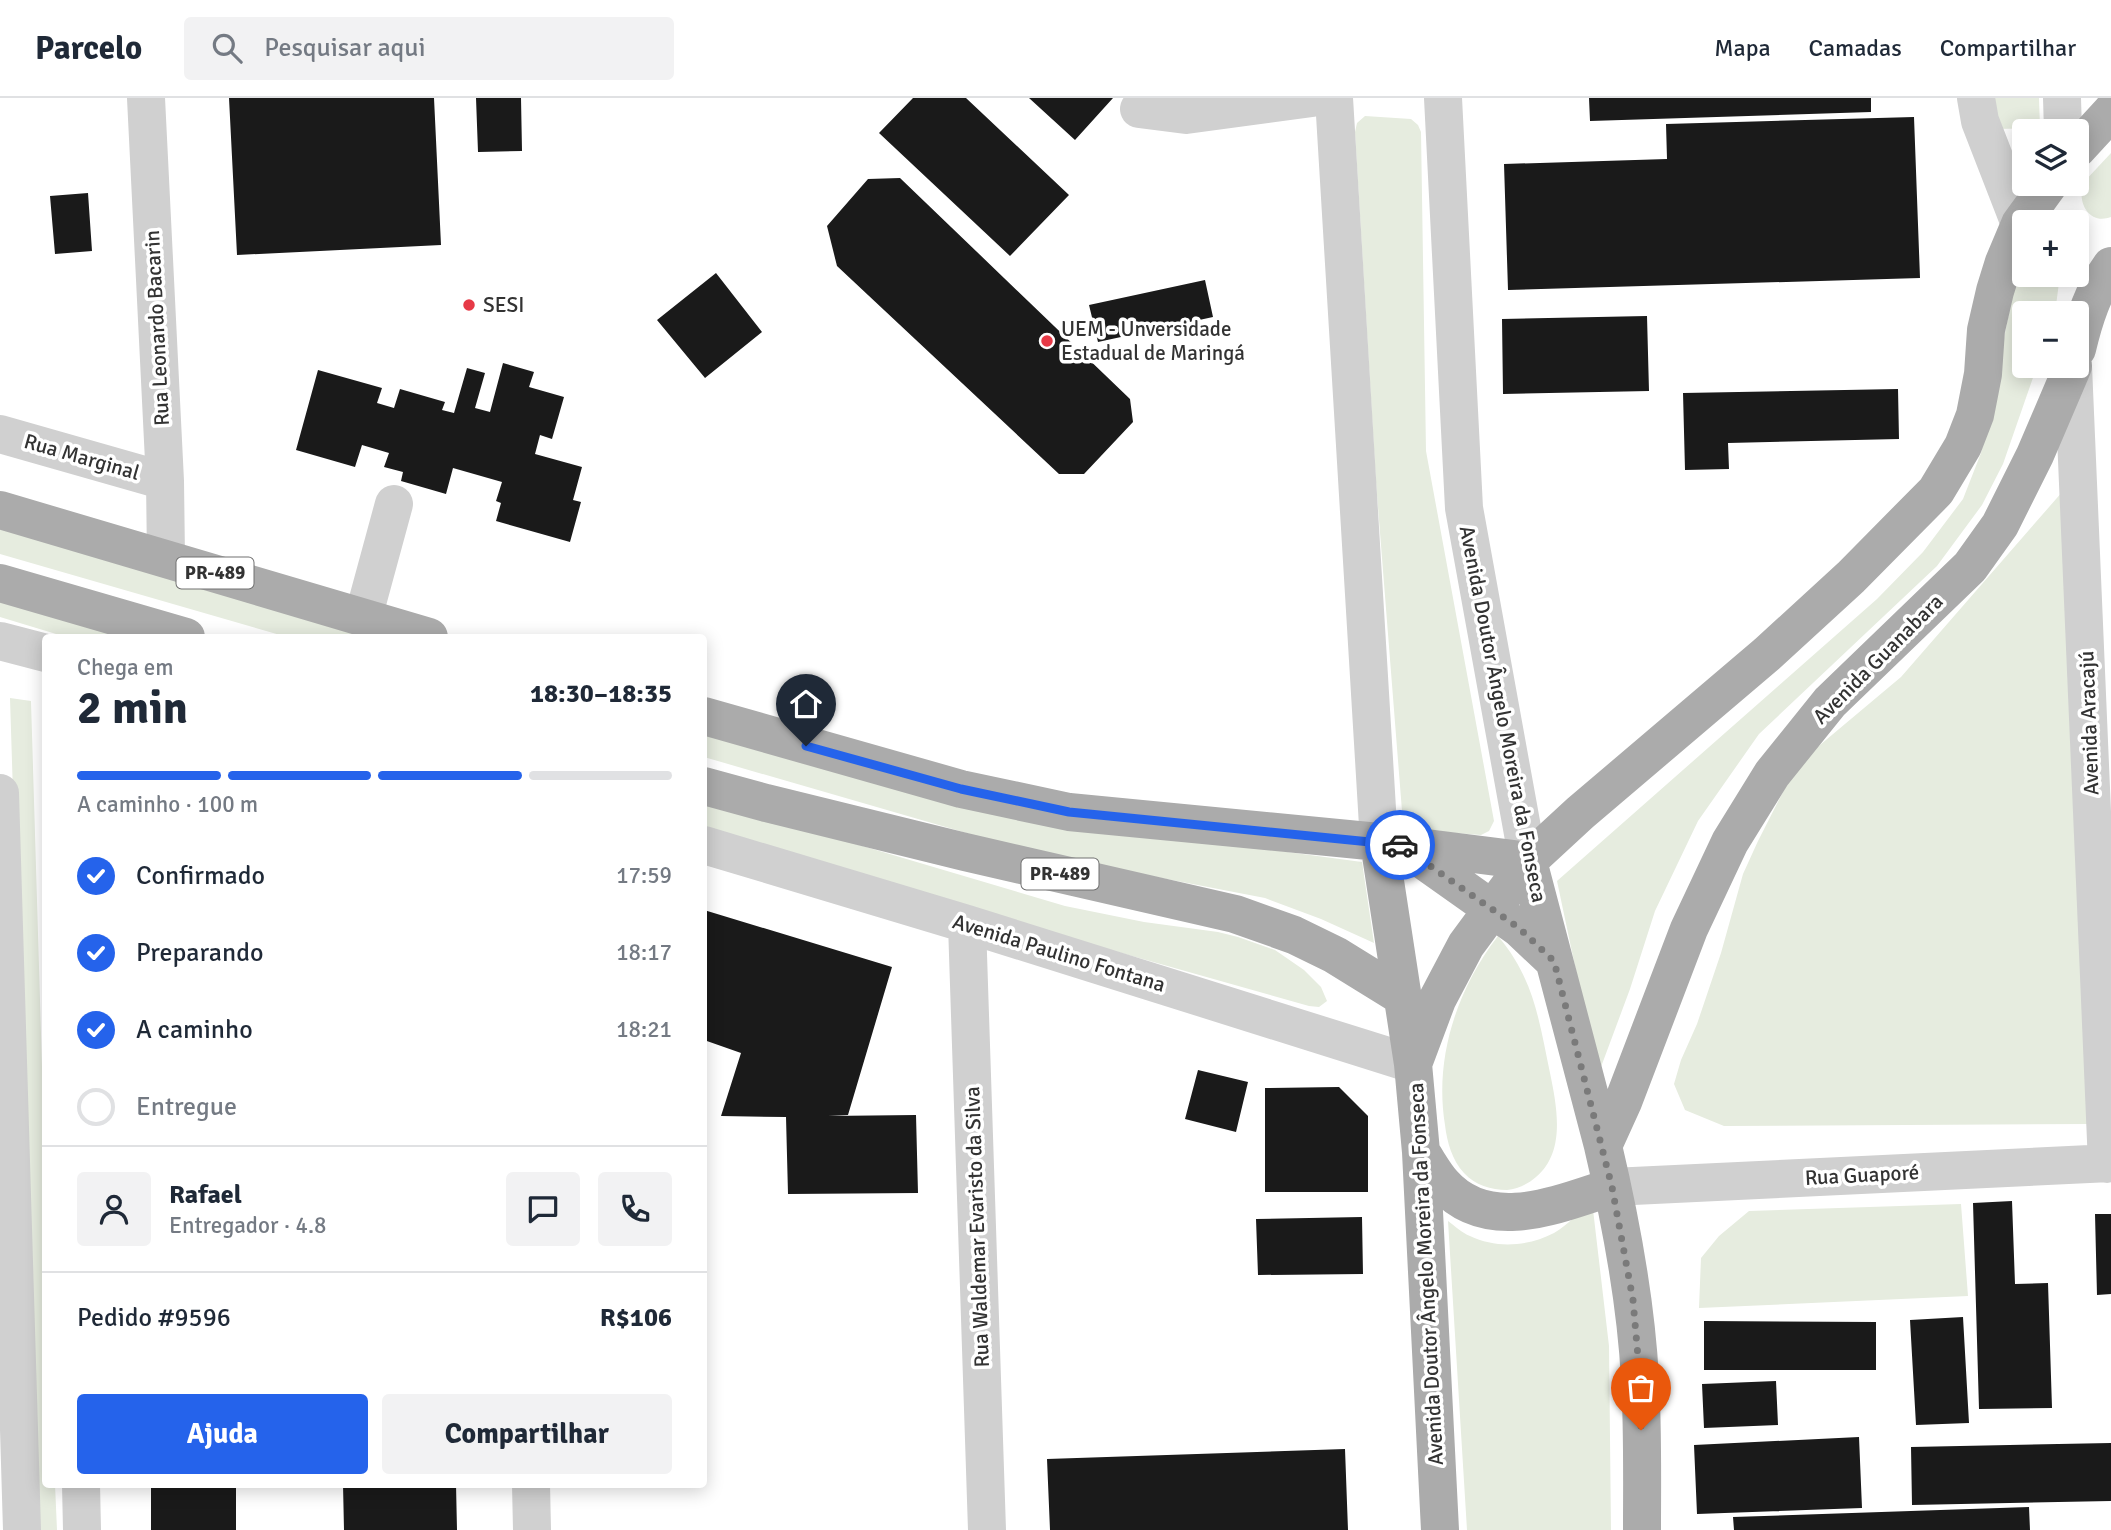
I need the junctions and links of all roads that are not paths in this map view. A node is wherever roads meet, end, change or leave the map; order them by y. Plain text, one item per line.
1 (146, 98) edge
2 (1312, 98) edge
3 (1334, 98) edge
4 (1443, 98) edge
5 (1976, 98) edge
6 (2062, 98) edge
7 (1139, 109) dead end
8 (2111, 112) edge
9 (2063, 119) edge
10 (2089, 136) edge
11 (2015, 210) edge
12 (2012, 243) edge
13 (2111, 266) edge
14 (2089, 307) edge
15 (2068, 378) edge
16 (2074, 378) edge
17 (0, 434) edge
18 (164, 481) junction
19 (394, 504) dead end
20 (0, 510) edge
21 (166, 558) junction
22 (0, 583) edge
23 (363, 618) junction
24 (176, 634) edge
25 (419, 634) edge
26 (0, 641) edge
27 (42, 652) edge
28 (707, 717) edge
29 (707, 787) edge
30 (0, 793) edge
31 (1390, 844) junction
32 (707, 846) edge
33 (1528, 861) junction
34 (1493, 908) junction
35 (967, 924) junction
36 (1554, 961) junction
37 (1403, 997) junction
38 (1413, 1064) junction
39 (1603, 1146) junction
40 (1421, 1152) junction
41 (2109, 1163) edge
42 (1612, 1187) junction
43 (81, 1488) edge
44 (531, 1488) edge
45 (22, 1530) edge
46 (82, 1530) edge
47 (532, 1530) edge
48 (987, 1530) edge
49 (1440, 1530) edge
50 (1642, 1530) edge

1 - 18 street, Rua Leonardo Bacarin
2 - 7 street
3 - 31 street, Avenida Doutor Ângelo Moreira da Fonseca
4 - 33 street, Avenida Doutor Ângelo Moreira da Fonseca
5 - 11 street
6 - 9 street
8 - 10 main road
12 - 33 main road
13 - 14 main road
15 - 39 main road, Avenida Guanabara
16 - 41 street, Avenida Aracajú
17 - 18 street, Rua Marginal
18 - 21 street, Rua Leonardo Bacarin
19 - 23 street
20 - 21 main road, PR-489 / PR-489
21 - 23 main road, PR-489 / PR-489
22 - 24 main road
23 - 25 main road, PR-489 / PR-489
26 - 27 street
28 - 31 main road
29 - 37 main road, PR-489 / PR-489
30 - 45 street
31 - 33 main road
31 - 34 main road
31 - 37 main road, Avenida Doutor Ângelo Moreira da Fonseca
32 - 35 street, Avenida Paulino Fontana
33 - 34 main road
33 - 36 main road, Avenida Doutor Ângelo Moreira da Fonseca
34 - 36 main road
34 - 38 main road
35 - 38 street, Avenida Paulino Fontana
35 - 48 street, Rua Waldemar Evaristo da Silva
36 - 39 main road, Avenida Doutor Ângelo Moreira da Fonseca
37 - 38 main road, Avenida Doutor Ângelo Moreira da Fonseca
38 - 40 main road, Avenida Doutor Ângelo Moreira da Fonseca
39 - 42 main road, Avenida Doutor Ângelo Moreira da Fonseca
40 - 42 main road
40 - 49 main road, Avenida Doutor Ângelo Moreira da Fonseca
41 - 42 street, Rua Guaporé
42 - 50 main road, Avenida Doutor Ângelo Moreira da Fonseca
43 - 46 street
44 - 47 street

